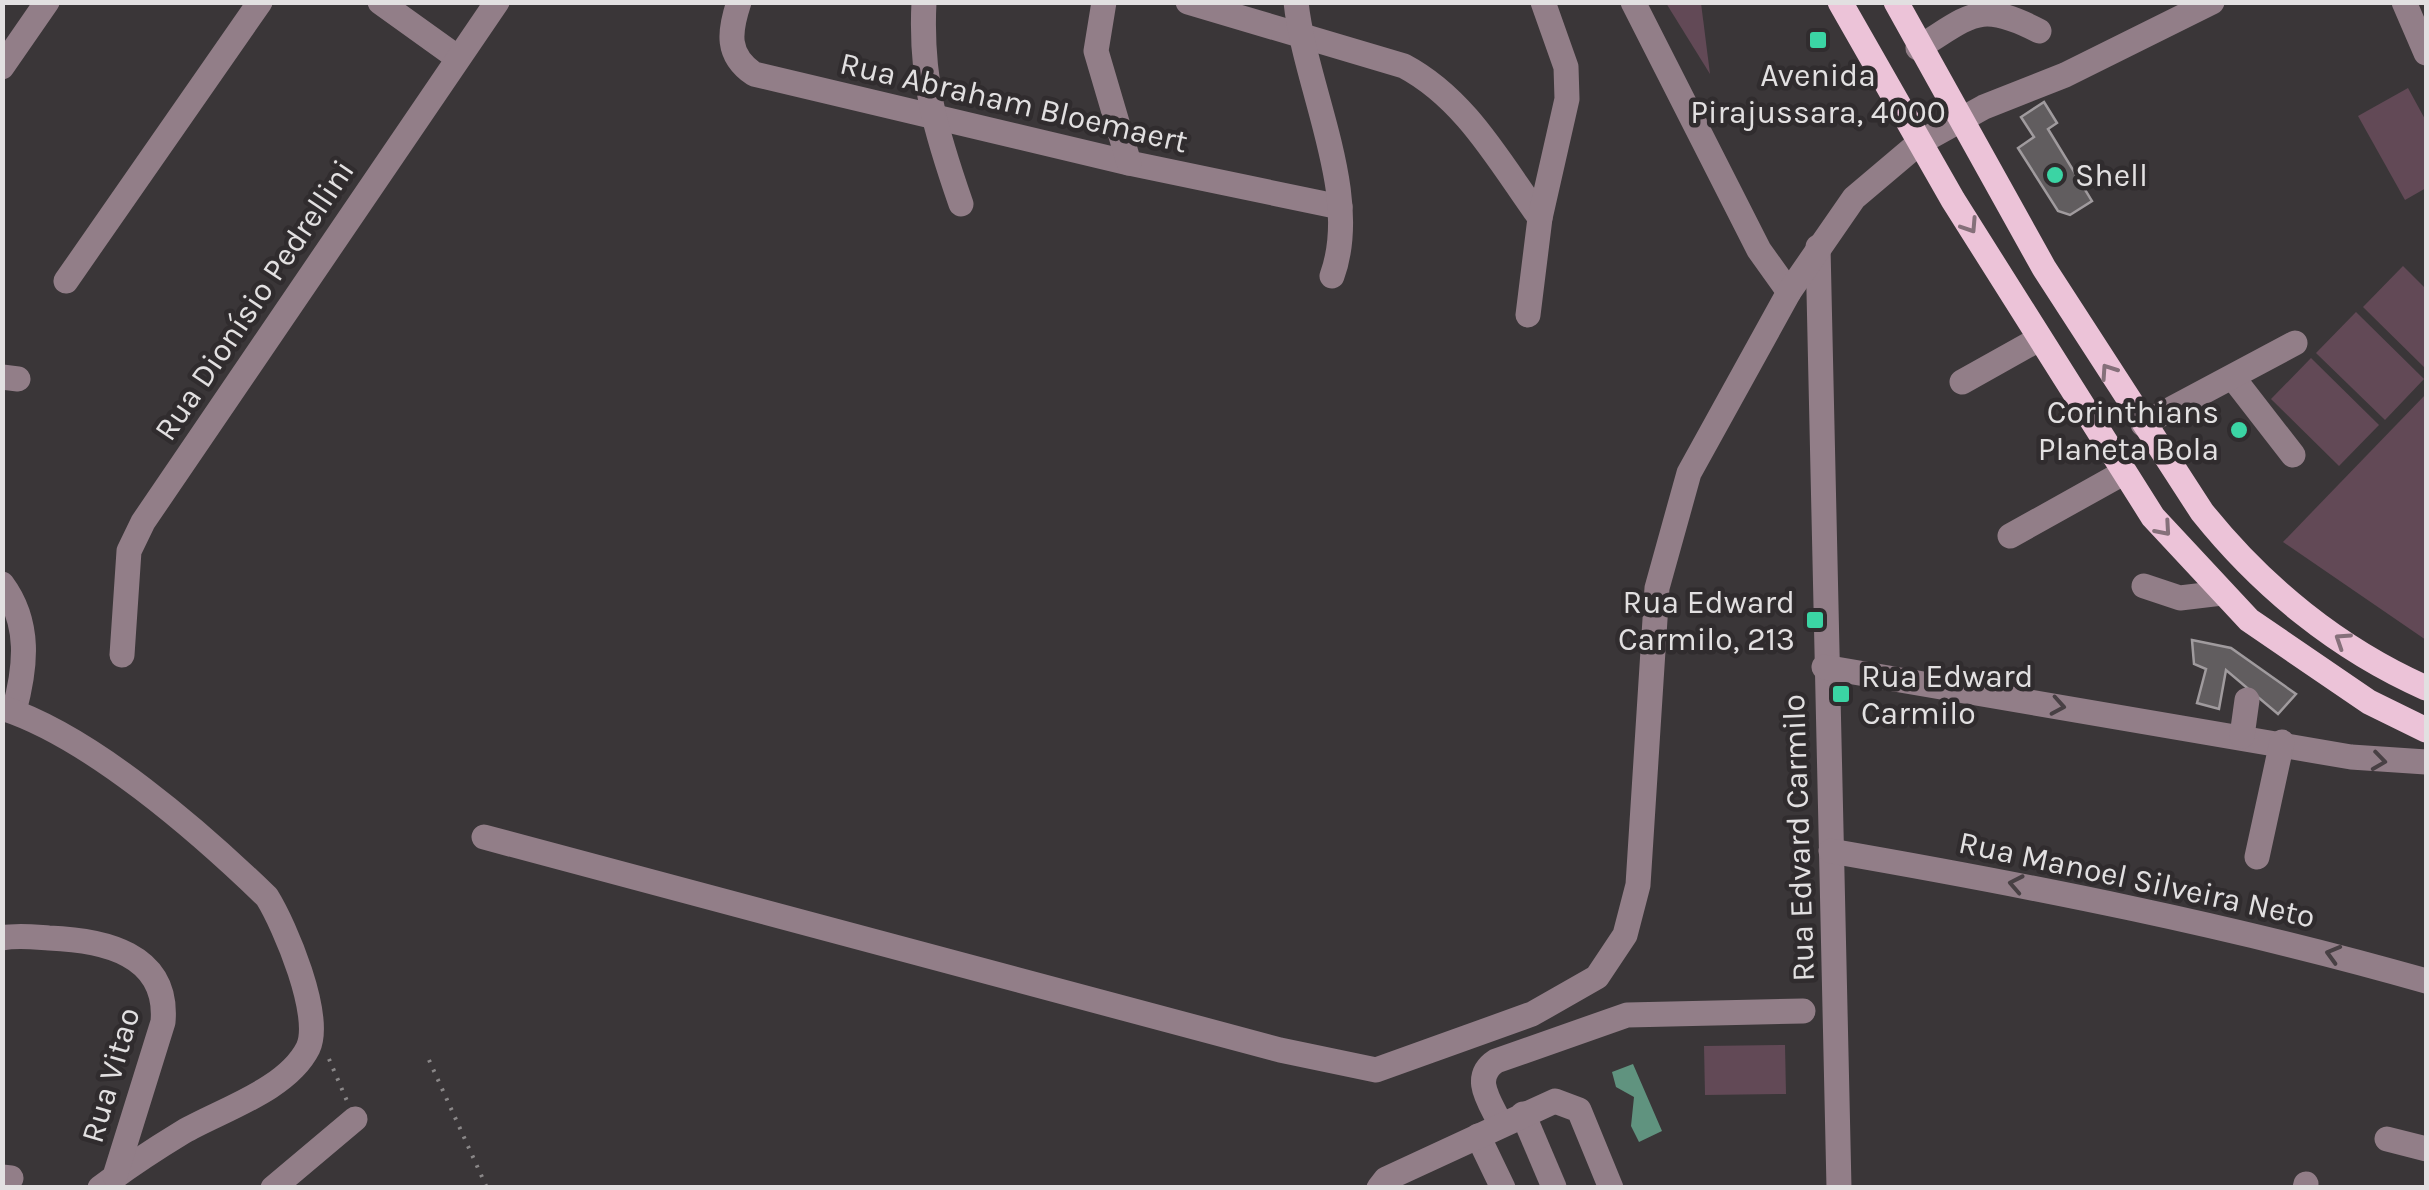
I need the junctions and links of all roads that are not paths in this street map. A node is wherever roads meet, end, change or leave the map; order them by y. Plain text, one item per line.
1 (47, 2) edge
2 (260, 2) edge
3 (380, 2) edge
4 (497, 2) edge
5 (738, 2) edge
6 (924, 2) edge
7 (1104, 2) edge
8 (1188, 2) edge
9 (1296, 2) edge
10 (1543, 2) edge
11 (1633, 2) edge
12 (1840, 2) edge
13 (1896, 2) edge
14 (2212, 2) edge
15 (2404, 2) edge
16 (2039, 31) dead end
17 (1300, 34) junction
18 (1918, 48) junction
19 (2426, 52) edge
20 (458, 58) junction
21 (2, 66) edge
22 (932, 118) junction
23 (1960, 120) junction
24 (1919, 143) junction
25 (1129, 163) junction
26 (961, 204) dead end
27 (1340, 206) junction
28 (1540, 218) junction
29 (1818, 247) junction
30 (1332, 276) dead end
31 (66, 281) dead end
32 (1789, 292) junction
33 (1528, 315) dead end
34 (2040, 339) junction
35 (2294, 343) dead end
36 (2234, 379) junction
37 (1962, 382) dead end
38 (2144, 424) junction
39 (2293, 454) dead end
40 (2116, 464) junction
41 (2202, 512) junction
42 (2010, 536) dead end
43 (2, 584) edge
44 (2144, 586) dead end
45 (2222, 593) junction
46 (122, 655) dead end
47 (1824, 667) junction
48 (2426, 688) edge
49 (2247, 700) dead end
50 (8, 710) edge
51 (2426, 730) edge
52 (2242, 736) junction
53 (2282, 742) junction
54 (2426, 762) edge
55 (484, 837) dead end
56 (1831, 851) junction
57 (2257, 856) dead end
58 (2, 938) edge
59 (2426, 981) edge
60 (1803, 1010) dead end
61 (355, 1118) road end
62 (1500, 1125) junction
63 (2387, 1139) dead end
64 (2426, 1150) edge
65 (108, 1182) edge
66 (1554, 1187) edge
67 (273, 1188) edge
68 (1378, 1188) edge
69 (1503, 1188) edge
70 (1612, 1188) edge
71 (1839, 1188) edge

1 - 21 street
2 - 31 street
3 - 20 street
4 - 20 street, Rua Dionísio Pedrellini
5 - 22 street, Rua Abraham Bloemaert
6 - 22 street
7 - 25 street
8 - 17 street
9 - 17 street
10 - 28 street
11 - 32 street
12 - 24 main road
13 - 18 main road
14 - 23 street
15 - 19 street
16 - 18 street
17 - 27 street
17 - 28 street
18 - 23 main road
20 - 46 street, Rua Dionísio Pedrellini
22 - 25 street, Rua Abraham Bloemaert
22 - 26 street
23 - 24 street
38 -> 23 main road
24 - 29 street
24 -> 34 main road
25 - 27 street, Rua Abraham Bloemaert
27 - 30 street
28 - 33 street
29 - 32 street
29 - 47 street, Rua Edvard Carmilo
32 - 55 street
34 - 37 street
34 - 40 main road
35 - 36 street
36 - 38 street
36 - 39 street
38 - 41 main road
40 - 41 main road
40 - 42 street
40 -> 45 main road
48 -> 41 main road
43 - 50 street
44 - 45 street
45 - 51 main road
47 -> 52 street
47 - 56 street, Rua Edvard Carmilo
49 - 52 street
50 - 65 street
52 - 53 street
53 -> 54 street
53 - 57 street
59 -> 56 street, Rua Manoel Silveira Neto
56 - 71 street, Rua Edvard Carmilo
58 - 65 street, Rua Vitao
60 - 62 street
61 - 67 street
62 - 66 street
62 - 68 street
62 - 69 street
62 - 70 street
63 - 64 street

